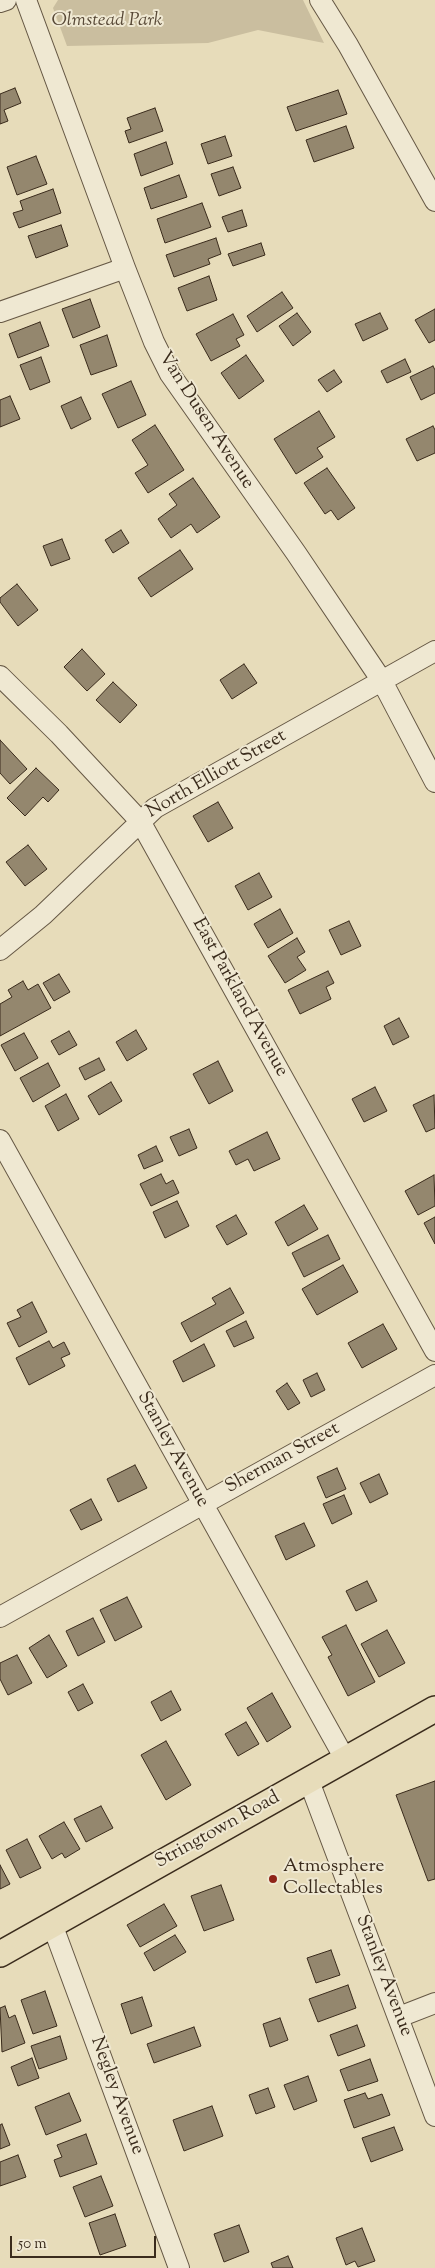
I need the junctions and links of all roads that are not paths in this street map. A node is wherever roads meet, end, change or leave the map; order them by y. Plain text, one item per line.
1 (6, 0) edge
2 (26, 0) edge
3 (320, 0) edge
4 (0, 2) edge
5 (435, 201) edge
6 (125, 268) junction
7 (0, 312) edge
8 (435, 651) edge
9 (0, 676) edge
10 (382, 681) junction
11 (435, 782) edge
12 (140, 821) junction
13 (0, 950) edge
14 (0, 1140) edge
15 (435, 1351) edge
16 (435, 1375) edge
17 (202, 1504) junction
18 (0, 1617) edge
19 (435, 1709) edge
20 (345, 1759) junction
21 (309, 1781) junction
22 (52, 1924) junction
23 (0, 1954) edge
24 (435, 2003) edge
25 (399, 2017) junction
26 (435, 2116) edge
27 (179, 2268) edge

1 - 4 street
2 - 6 street, Van Dusen Avenue
3 - 5 street
6 - 7 street
6 - 10 street, Van Dusen Avenue
8 - 10 street, North Elliott Street
9 - 12 street, East Parkland Avenue
10 - 11 street, Van Dusen Avenue
10 - 12 street, North Elliott Street
12 - 13 street, North Elliott Street
12 - 15 street, East Parkland Avenue
14 - 17 street, Stanley Avenue
16 - 17 street, Sherman Street
17 - 18 street, Sherman Street
17 - 20 street, Stanley Avenue
19 - 20 main road, Stringtown Road
20 - 21 main road, Stringtown Road
21 - 22 main road, Stringtown Road
21 - 25 street, Stanley Avenue
22 - 23 main road, Stringtown Road
22 - 27 street, Negley Avenue
24 - 25 street
25 - 26 street, Stanley Avenue

